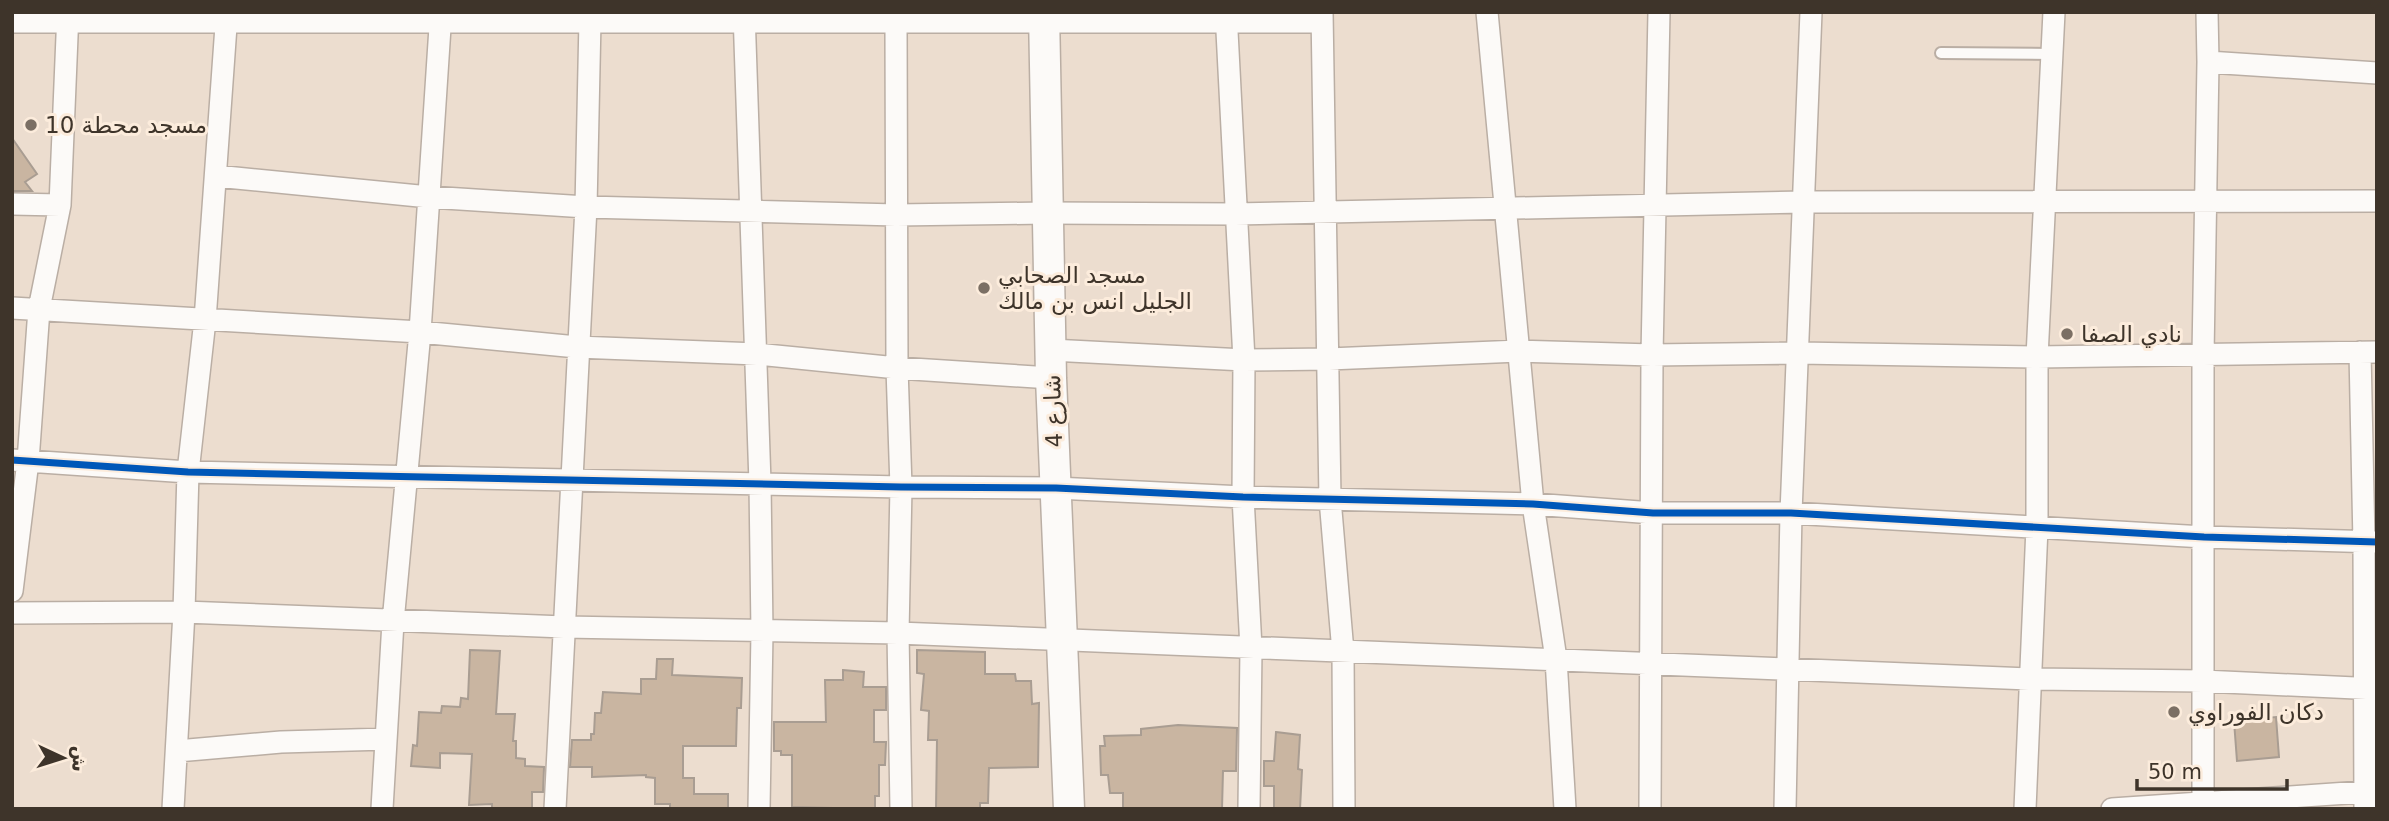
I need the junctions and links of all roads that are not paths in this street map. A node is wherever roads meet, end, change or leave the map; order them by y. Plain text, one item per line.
1 (1487, 12) edge
2 (1659, 12) edge
3 (1811, 12) edge
4 (2054, 12) edge
5 (2207, 12) edge
6 (67, 17) edge
7 (441, 17) edge
8 (558, 17) edge
9 (744, 17) edge
10 (1044, 17) edge
11 (1226, 17) edge
12 (1322, 17) edge
13 (226, 18) edge
14 (590, 20) junction
15 (12, 22) edge
16 (896, 23) junction
17 (1941, 53) dead end
18 (2052, 54) junction
19 (2208, 62) junction
20 (2377, 73) edge
21 (216, 176) junction
22 (429, 197) junction
23 (2206, 201) junction
24 (2377, 201) edge
25 (1804, 202) junction
26 (2044, 203) junction
27 (12, 204) edge
28 (1655, 204) junction
29 (60, 205) junction
30 (586, 208) junction
31 (1506, 208) junction
32 (751, 212) junction
33 (1326, 212) junction
34 (1046, 213) junction
35 (1235, 214) junction
36 (896, 215) junction
37 (12, 308) edge
38 (39, 309) junction
39 (205, 320) junction
40 (419, 332) junction
41 (578, 347) junction
42 (1519, 351) junction
43 (2368, 352) edge
44 (1799, 353) junction
45 (757, 354) junction
46 (1653, 355) junction
47 (2203, 355) junction
48 (2037, 357) junction
49 (1329, 359) junction
50 (1244, 360) junction
51 (1051, 364) junction
52 (897, 368) junction
53 (2369, 451) edge
54 (20, 461) edge
55 (188, 471) junction
56 (406, 474) junction
57 (570, 479) junction
58 (760, 484) junction
59 (901, 487) junction
60 (1056, 488) junction
61 (1242, 497) junction
62 (1331, 499) junction
63 (1533, 504) junction
64 (1653, 513) junction
65 (1791, 513) junction
66 (2037, 527) junction
67 (2204, 537) junction
68 (2371, 542) edge
69 (12, 591) edge
70 (12, 612) edge
71 (184, 612) junction
72 (393, 622) junction
73 (564, 627) junction
74 (762, 632) junction
75 (898, 633) junction
76 (1063, 641) junction
77 (1251, 648) junction
78 (1343, 652) junction
79 (1556, 659) junction
80 (1651, 663) junction
81 (1788, 669) junction
82 (2029, 679) junction
83 (2203, 681) junction
84 (2370, 689) edge
85 (386, 739) junction
86 (177, 751) junction
87 (2369, 797) edge
88 (2203, 805) edge
89 (173, 809) edge
90 (382, 809) edge
91 (555, 809) edge
92 (759, 809) edge
93 (901, 809) edge
94 (1069, 809) edge
95 (1249, 809) edge
96 (1344, 809) edge
97 (1565, 809) edge
98 (1650, 809) edge
99 (1785, 809) edge
100 (2025, 809) edge
101 (2112, 809) edge

1 - 31 street
2 - 28 street
3 - 25 street
4 - 18 street
5 - 19 street
6 - 13 street
6 - 15 street
6 - 29 street
7 - 8 street
7 - 13 street
7 - 22 street
8 - 14 street
9 - 14 street
9 - 16 street
9 - 32 street
10 - 11 street
10 - 16 street
10 - 34 street, شارع 4
11 - 12 street
11 - 35 street
12 - 33 street
13 - 21 street
14 - 30 street
16 - 36 street
17 - 18 lane
18 - 26 street
19 - 20 street
19 - 23 street
21 - 22 street
21 - 39 street
22 - 30 street
22 - 40 street
23 - 24 street
23 - 26 street
23 - 47 street
25 - 26 street
25 - 28 street
25 - 44 street
26 - 48 street
27 - 29 street
28 - 31 street
28 - 46 street
29 - 38 street
30 - 32 street
30 - 41 street
31 - 33 street
31 - 42 street
32 - 36 street
32 - 45 street
33 - 35 street
33 - 49 street
34 - 35 street
34 - 36 street
34 - 51 street, شارع 4
35 - 50 street
36 - 52 street
37 - 38 street
38 - 39 street
38 - 54 street
39 - 40 street
39 - 55 street
40 - 41 street
40 - 56 street
41 - 45 street
41 - 57 street
42 - 46 street
42 - 49 street
42 - 63 street
43 - 47 street
43 - 53 street
44 - 46 street
44 - 48 street
44 - 65 street
45 - 52 street
45 - 58 street
46 - 64 street
47 - 48 street
47 - 67 street
48 - 66 street
49 - 50 street
49 - 62 street
50 - 51 street
50 - 61 street
51 - 52 street
51 - 60 street, شارع 4
52 - 59 street
53 - 68 street
54 - 55 street
54 - 69 street
55 - 56 street
55 - 71 street
56 - 57 street
56 - 72 street
57 - 58 street
57 - 73 street
58 - 59 street
58 - 74 street
59 - 60 street
59 - 75 street
60 - 61 street
60 - 76 street, شارع 4
61 - 62 street
61 - 77 street
62 - 63 street
62 - 78 street
63 - 64 street
63 - 79 street
64 - 65 street
64 - 80 street
65 - 66 street
65 - 81 street
66 - 67 street
66 - 82 street
67 - 68 street
67 - 83 street
68 - 84 street
70 - 71 street
71 - 72 street
71 - 86 street
72 - 73 street
72 - 85 street
73 - 74 street
73 - 91 street
74 - 75 street
74 - 92 street
75 - 76 street
75 - 93 street
76 - 77 street
76 - 94 street, شارع 4
77 - 78 street
77 - 95 street
78 - 79 street
78 - 96 street
79 - 80 street
79 - 97 street
80 - 81 street
80 - 98 street
81 - 82 street
81 - 99 street
82 - 83 street
82 - 100 street
83 - 84 street
83 - 88 street
84 - 87 street
85 - 86 street
85 - 90 street
86 - 89 street
87 - 88 street
88 - 101 street

